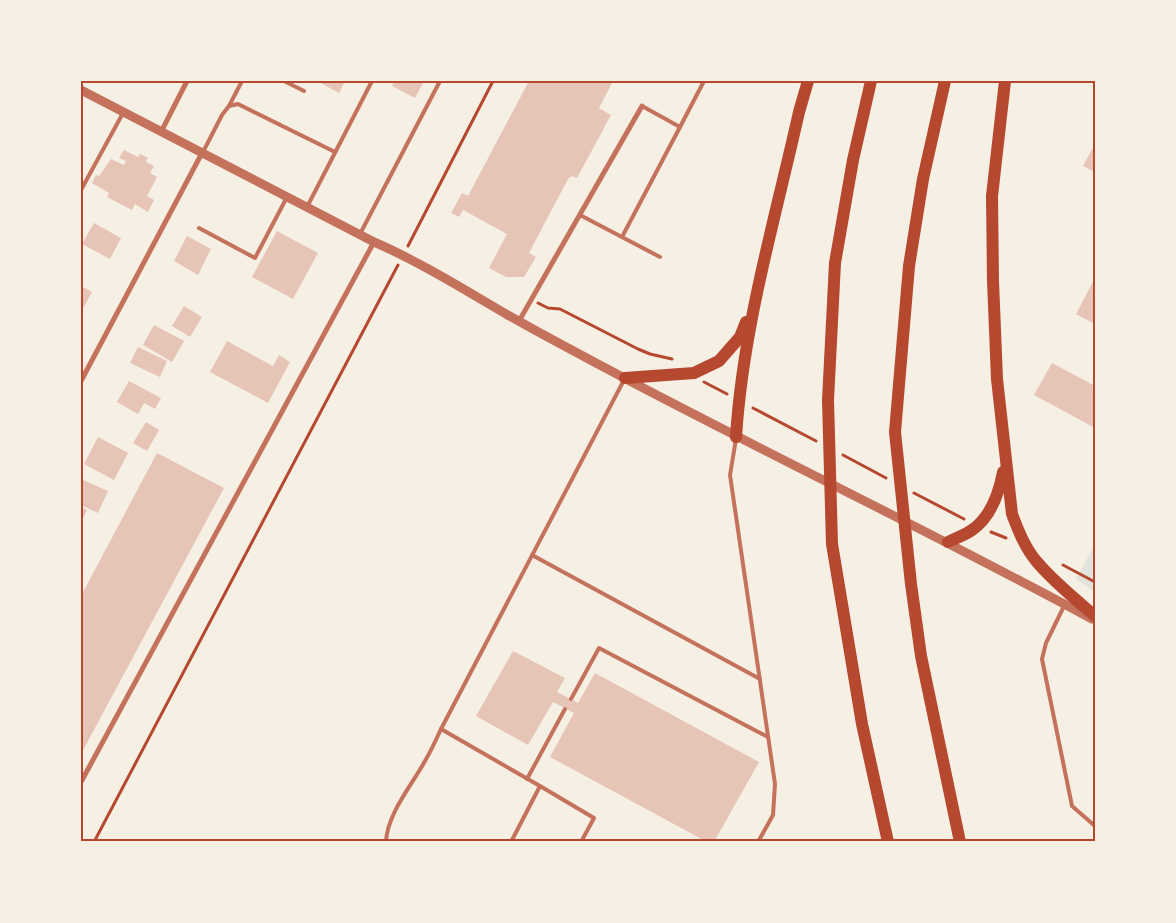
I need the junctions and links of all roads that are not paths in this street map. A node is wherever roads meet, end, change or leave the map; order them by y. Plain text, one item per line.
1 (188, 81) edge
2 (242, 81) edge
3 (284, 81) edge
4 (372, 81) edge
5 (440, 81) edge
6 (704, 81) edge
7 (808, 81) edge
8 (870, 81) edge
9 (945, 81) edge
10 (1005, 81) edge
11 (81, 90) edge
12 (304, 91) dead end
13 (229, 106) junction
14 (642, 106) joint
15 (123, 112) junction
16 (680, 127) junction
17 (161, 132) junction
18 (335, 152) junction
19 (202, 153) junction
20 (81, 190) edge
21 (287, 197) junction
22 (307, 207) junction
23 (580, 215) junction
24 (199, 228) dead end
25 (359, 234) junction
26 (622, 237) junction
27 (374, 242) junction
28 (660, 257) dead end
29 (753, 308) junction
30 (519, 322) junction
31 (625, 378) junction
32 (81, 381) edge
33 (736, 437) junction
34 (1005, 460) junction
35 (948, 542) junction
36 (532, 556) junction
37 (1065, 604) junction
38 (1095, 616) edge
39 (1095, 620) edge
40 (760, 678) junction
41 (571, 699) dead end
42 (565, 709) dead end
43 (441, 729) junction
44 (768, 737) junction
45 (527, 778) junction
46 (81, 782) edge
47 (540, 786) junction
48 (1095, 826) edge
49 (386, 842) edge
50 (511, 842) edge
51 (581, 842) edge
52 (758, 842) edge
53 (888, 842) edge
54 (960, 842) edge

1 - 17 street
2 - 13 lane
3 - 12 lane
4 - 18 lane
5 - 25 lane
6 - 16 lane
7 - 29 highway
8 - 53 highway
9 - 54 highway
10 - 34 highway
11 - 15 street
13 - 18 lane
13 - 19 lane
14 - 16 lane
14 - 23 street
15 - 17 street
15 - 20 lane
16 - 26 lane
17 - 19 street
18 - 22 lane
19 - 21 street
19 - 32 street
21 - 22 street
21 - 24 lane
22 - 25 street
23 - 26 lane
23 - 30 street
25 - 27 street
26 - 28 lane
27 - 30 street
27 - 46 street
29 - 31 highway
29 - 33 highway
30 - 31 street
31 - 33 street
31 - 36 lane
33 - 35 street
33 - 40 lane
34 - 35 highway
34 - 38 highway
35 - 37 street
36 - 40 lane
36 - 43 lane
37 - 39 street
37 - 48 lane
40 - 44 lane
41 - 44 lane
42 - 45 lane
43 - 45 lane
43 - 49 lane
44 - 52 lane
45 - 47 lane
47 - 50 lane
47 - 51 lane

